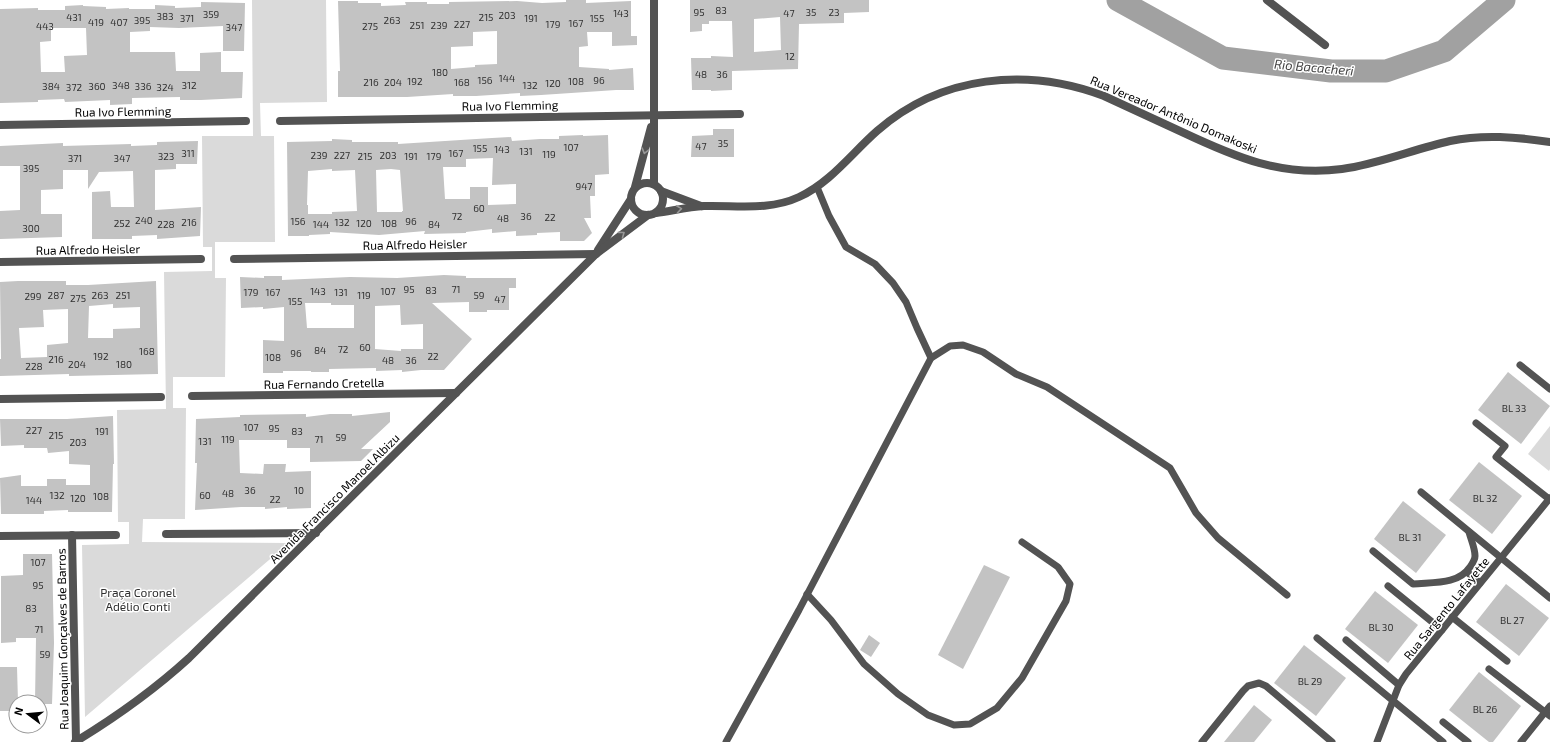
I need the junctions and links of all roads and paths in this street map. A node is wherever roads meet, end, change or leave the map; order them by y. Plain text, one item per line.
1 (654, 0) edge
2 (1267, 0) edge
3 (1325, 46) dead end
4 (740, 114) dead end
5 (654, 115) junction
6 (246, 121) dead end
7 (280, 121) dead end
8 (0, 125) edge
9 (1550, 142) edge
10 (654, 184) junction
11 (635, 187) junction
12 (817, 187) junction
13 (661, 191) junction
14 (631, 199) junction
15 (702, 206) junction
16 (652, 214) junction
17 (596, 254) junction
18 (234, 259) dead end
19 (200, 260) dead end
20 (0, 262) edge
21 (931, 358) junction
22 (1520, 365) dead end
23 (1550, 389) edge
24 (456, 393) junction
25 (192, 396) dead end
26 (161, 397) dead end
27 (0, 399) edge
28 (1476, 422) dead end
29 (1421, 492) dead end
30 (1549, 499) edge
31 (1469, 532) junction
32 (316, 533) junction
33 (166, 534) dead end
34 (116, 535) dead end
35 (0, 536) edge
36 (72, 536) junction
37 (1022, 542) dead end
38 (1373, 551) dead end
39 (1501, 558) junction
40 (1467, 572) junction
41 (1480, 583) junction
42 (1388, 586) dead end
43 (807, 594) junction
44 (1287, 596) dead end
45 (1550, 598) edge
46 (1452, 617) junction
47 (1442, 630) junction
48 (1317, 638) dead end
49 (1346, 640) dead end
50 (1507, 661) dead end
51 (1489, 669) dead end
52 (1399, 684) junction
53 (1393, 701) junction
54 (1548, 711) edge
55 (1443, 722) dead end
56 (76, 742) edge
57 (726, 742) edge
58 (1202, 742) edge
59 (1332, 742) edge
60 (1377, 742) edge
61 (1443, 742) edge
62 (1468, 742) edge
63 (1521, 742) edge

1 - 5 street
2 - 3 street
4 - 5 street, Rua Ivo Flemming
5 - 7 street, Rua Ivo Flemming
5 - 10 street
5 -> 11 street
6 - 8 street, Rua Ivo Flemming
9 - 12 street, Rua Vereador Antônio Domakoski
10 - 11 street
10 - 13 street
11 - 14 street
12 - 15 street, Rua Vereador Antônio Domakoski
12 - 21 lane
13 - 15 street, Rua Vereador Antônio Domakoski
13 - 16 street
14 - 16 street
14 - 17 street, Avenida Francisco Manoel Albizu
16 -> 15 street, Rua Vereador Antônio Domakoski
17 -> 16 street, Avenida Francisco Manoel Albizu
17 - 18 street, Rua Alfredo Heisler
17 - 24 street, Avenida Francisco Manoel Albizu
19 - 20 street, Rua Alfredo Heisler
21 - 43 lane
21 - 44 lane
22 - 23 lane
24 - 25 street, Rua Fernando Cretella
24 - 32 street, Avenida Francisco Manoel Albizu
26 - 27 street
28 - 30 lane
29 - 31 lane
30 - 39 lane, Rua Sargento Lafayette
31 - 39 lane
31 - 40 lane
32 - 33 street
32 - 56 street, Avenida Francisco Manoel Albizu
34 - 36 street
35 - 36 street
36 - 56 street, Rua Joaquim Gonçalves de Barros
37 - 43 lane
38 - 40 lane
39 - 41 lane, Rua Sargento Lafayette
39 - 45 lane
40 - 41 lane
41 - 46 lane, Rua Sargento Lafayette
42 - 47 lane
43 - 57 lane
46 - 47 lane, Rua Sargento Lafayette
46 - 50 lane
47 - 52 lane, Rua Sargento Lafayette
48 - 53 lane
49 - 52 lane
51 - 54 lane
52 - 53 lane, Rua Sargento Lafayette
53 - 60 lane, Rua Sargento Lafayette
53 - 61 lane
54 - 63 lane
55 - 62 lane
58 - 59 lane

